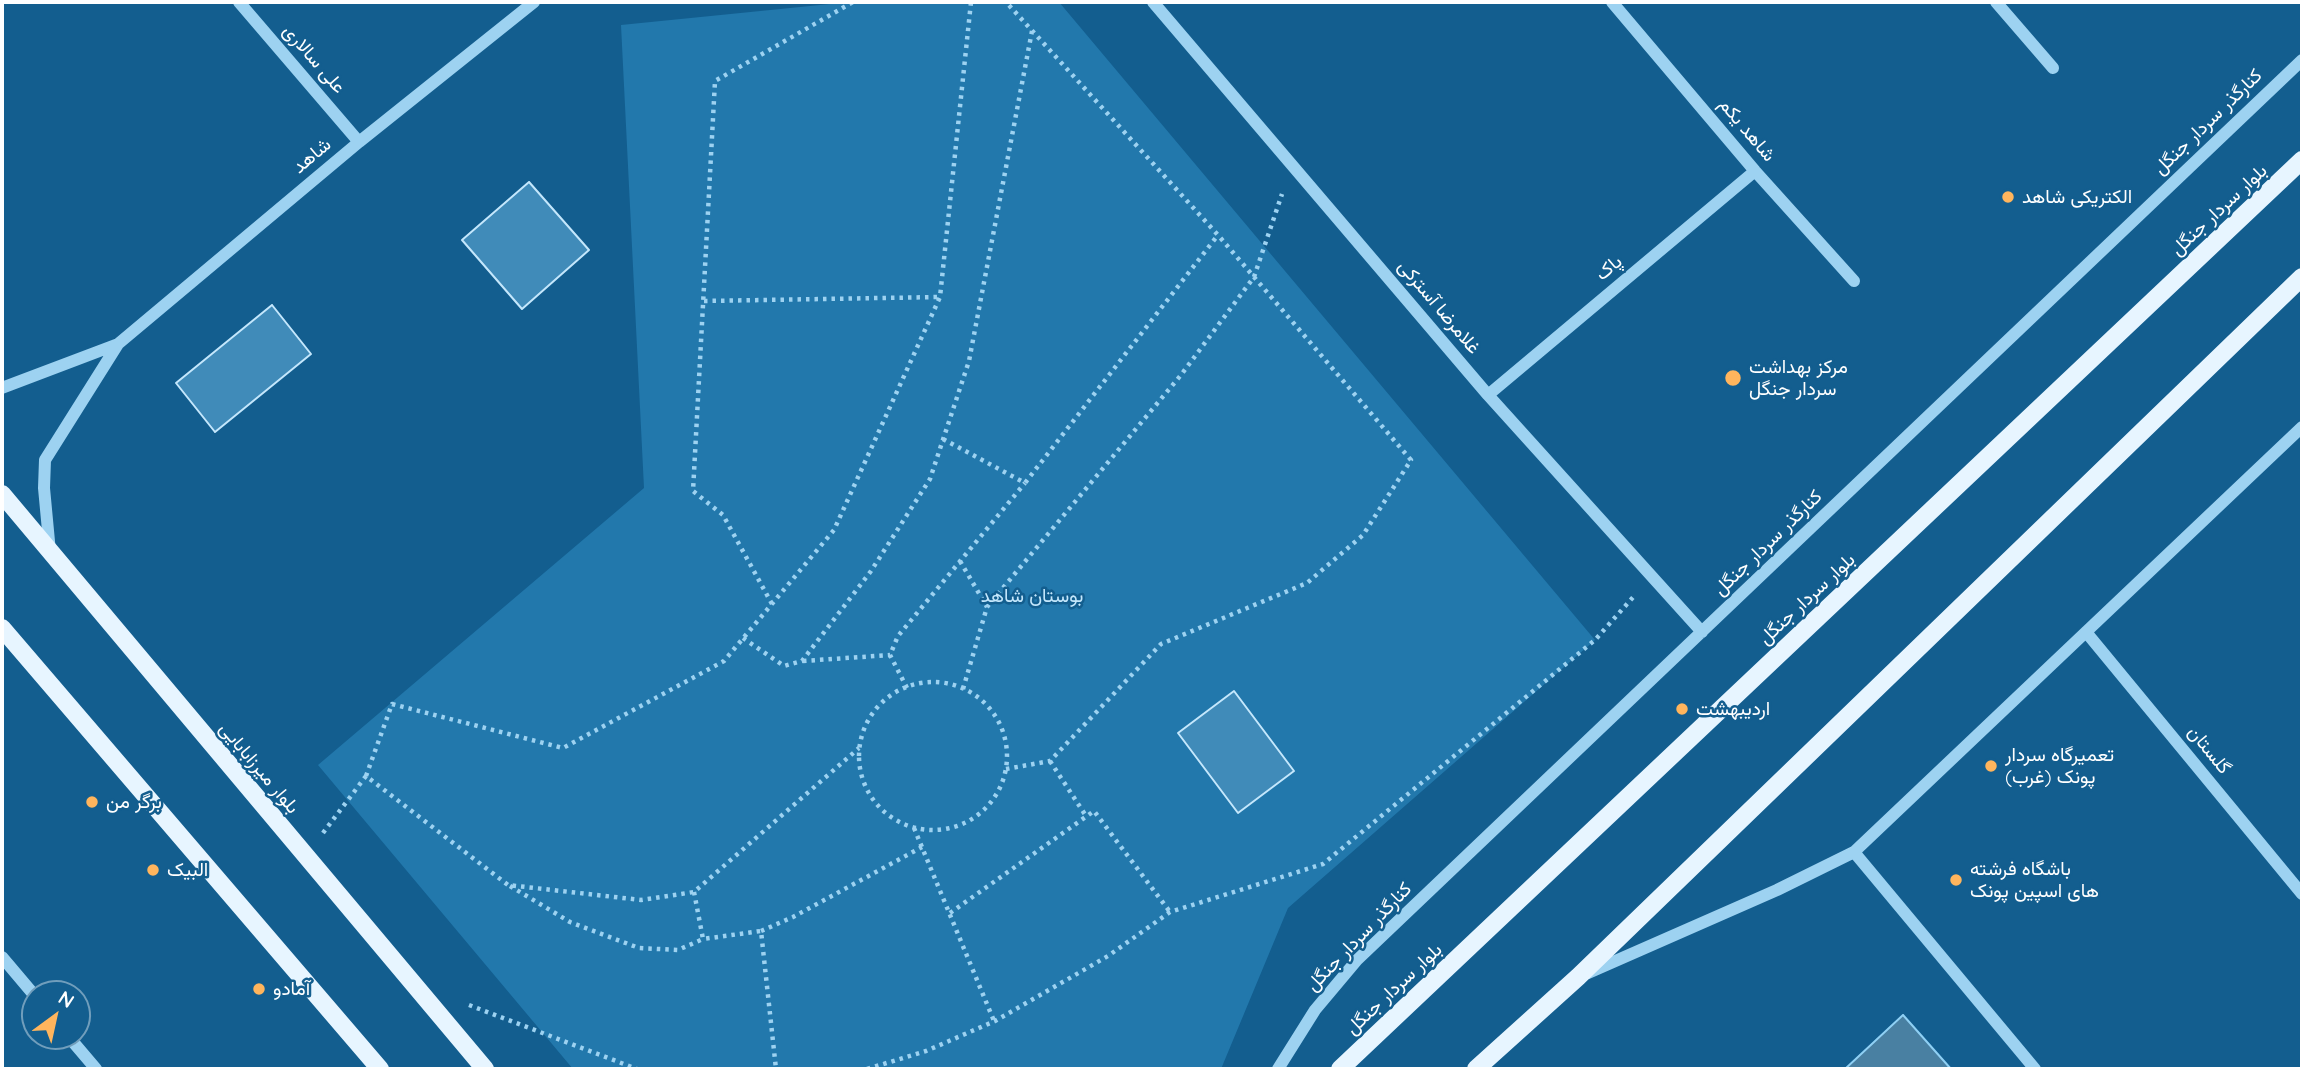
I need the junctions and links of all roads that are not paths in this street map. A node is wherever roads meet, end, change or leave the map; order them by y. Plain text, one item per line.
1 (239, 2) edge
2 (534, 2) edge
3 (1153, 2) edge
4 (1612, 2) edge
5 (1996, 2) edge
6 (2302, 60) edge
7 (2053, 68) dead end
8 (359, 142) junction
9 (2302, 160) edge
10 (1755, 170) junction
11 (2302, 277) edge
12 (1854, 281) dead end
13 (118, 344) junction
14 (2, 388) edge
15 (1489, 395) junction
16 (2302, 427) edge
17 (2, 494) edge
18 (50, 552) junction
19 (2, 628) edge
20 (1702, 632) junction
21 (2086, 632) junction
22 (1854, 852) junction
23 (2302, 894) edge
24 (2, 957) edge
25 (1578, 977) junction
26 (21, 980) edge
27 (80, 1050) edge
28 (96, 1069) edge
29 (380, 1069) edge
30 (485, 1069) edge
31 (1278, 1069) edge
32 (1340, 1069) edge
33 (1476, 1069) edge
34 (2035, 1069) edge

1 - 8 street, علی سالاری
2 - 8 street, شاهد
3 - 15 street, غلامرضا آسترکی
4 - 10 street, شاهد یکم
5 - 7 street
6 - 20 street, کنارگذر سردار جنگل
8 - 13 street, شاهد
9 - 32 main road, بلوار سردار جنگل
10 - 12 street, شاهد یکم
10 - 15 street, پاک
11 - 25 main road
13 - 14 street, شاهد
13 - 18 street, شاهد
15 - 20 street, غلامرضا آسترکی
16 - 21 street
17 - 18 main road, بلوار میرزابابایی
18 - 30 main road, بلوار میرزابابایی
19 - 29 main road
20 - 31 street, کنارگذر سردار جنگل
21 - 22 street
21 - 23 street, گلستان
22 - 25 street
22 - 34 street
24 - 26 street
25 - 33 main road
27 - 28 street

